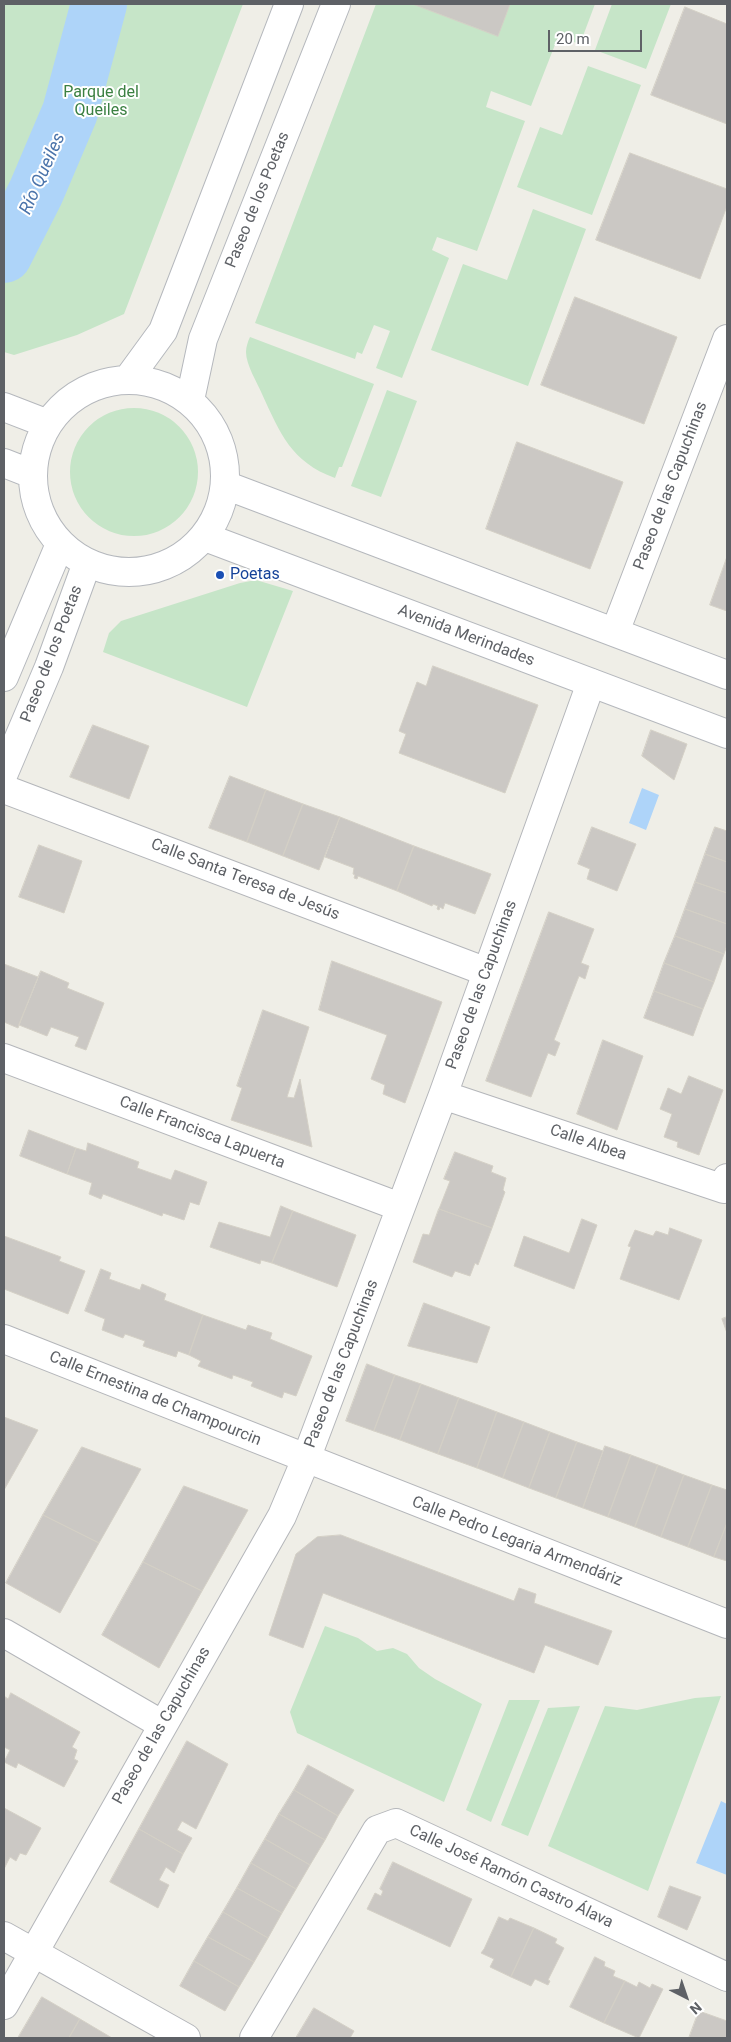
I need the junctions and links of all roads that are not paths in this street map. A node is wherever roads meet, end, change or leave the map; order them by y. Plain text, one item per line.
1 (289, 4) edge
2 (336, 4) edge
3 (727, 339) edge
4 (128, 379) junction
5 (190, 400) junction
6 (4, 407) edge
7 (48, 424) junction
8 (4, 463) edge
9 (32, 474) junction
10 (226, 486) junction
11 (205, 537) junction
12 (60, 544) junction
13 (87, 563) junction
14 (615, 632) junction
15 (727, 675) edge
16 (4, 677) edge
17 (591, 683) junction
18 (727, 734) edge
19 (4, 773) edge
20 (4, 789) edge
21 (487, 972) junction
22 (4, 1058) edge
23 (442, 1095) junction
24 (727, 1178) edge
25 (400, 1207) junction
26 (4, 1339) edge
27 (306, 1459) junction
28 (727, 1624) edge
29 (4, 1633) edge
30 (163, 1725) junction
31 (4, 1936) edge
32 (33, 1953) junction
33 (727, 1978) edge
34 (4, 2005) edge
35 (186, 2038) edge
36 (254, 2038) edge

1 - 4 street
2 - 5 street, Paseo de los Poetas
3 - 14 street, Paseo de las Capuchinas
4 - 5 street
4 - 7 street
5 - 10 street
6 - 7 street
7 - 9 street
8 - 9 street
9 - 12 street
10 - 11 street
10 - 14 street
11 - 13 street
11 - 17 street, Avenida Merindades
12 - 13 street
12 - 16 street, Paseo de los Poetas
13 - 19 street, Paseo de los Poetas
14 - 15 street
17 - 18 street, Avenida Merindades
17 - 21 street, Paseo de las Capuchinas
20 - 21 street, Calle Santa Teresa de Jesús
21 - 23 street, Paseo de las Capuchinas
22 - 25 street, Calle Francisca Lapuerta
23 - 24 street, Calle Albea
23 - 25 street, Paseo de las Capuchinas
25 - 27 street, Paseo de las Capuchinas
26 - 27 street, Calle Ernestina de Champourcin
27 - 28 street, Calle Pedro Legaria Armendáriz
27 - 30 street, Paseo de las Capuchinas
29 - 30 street
30 - 32 street, Paseo de las Capuchinas
31 - 32 street
32 - 34 street, Paseo de las Capuchinas
32 - 35 street
33 - 36 street, Calle José Ramón Castro Álava

